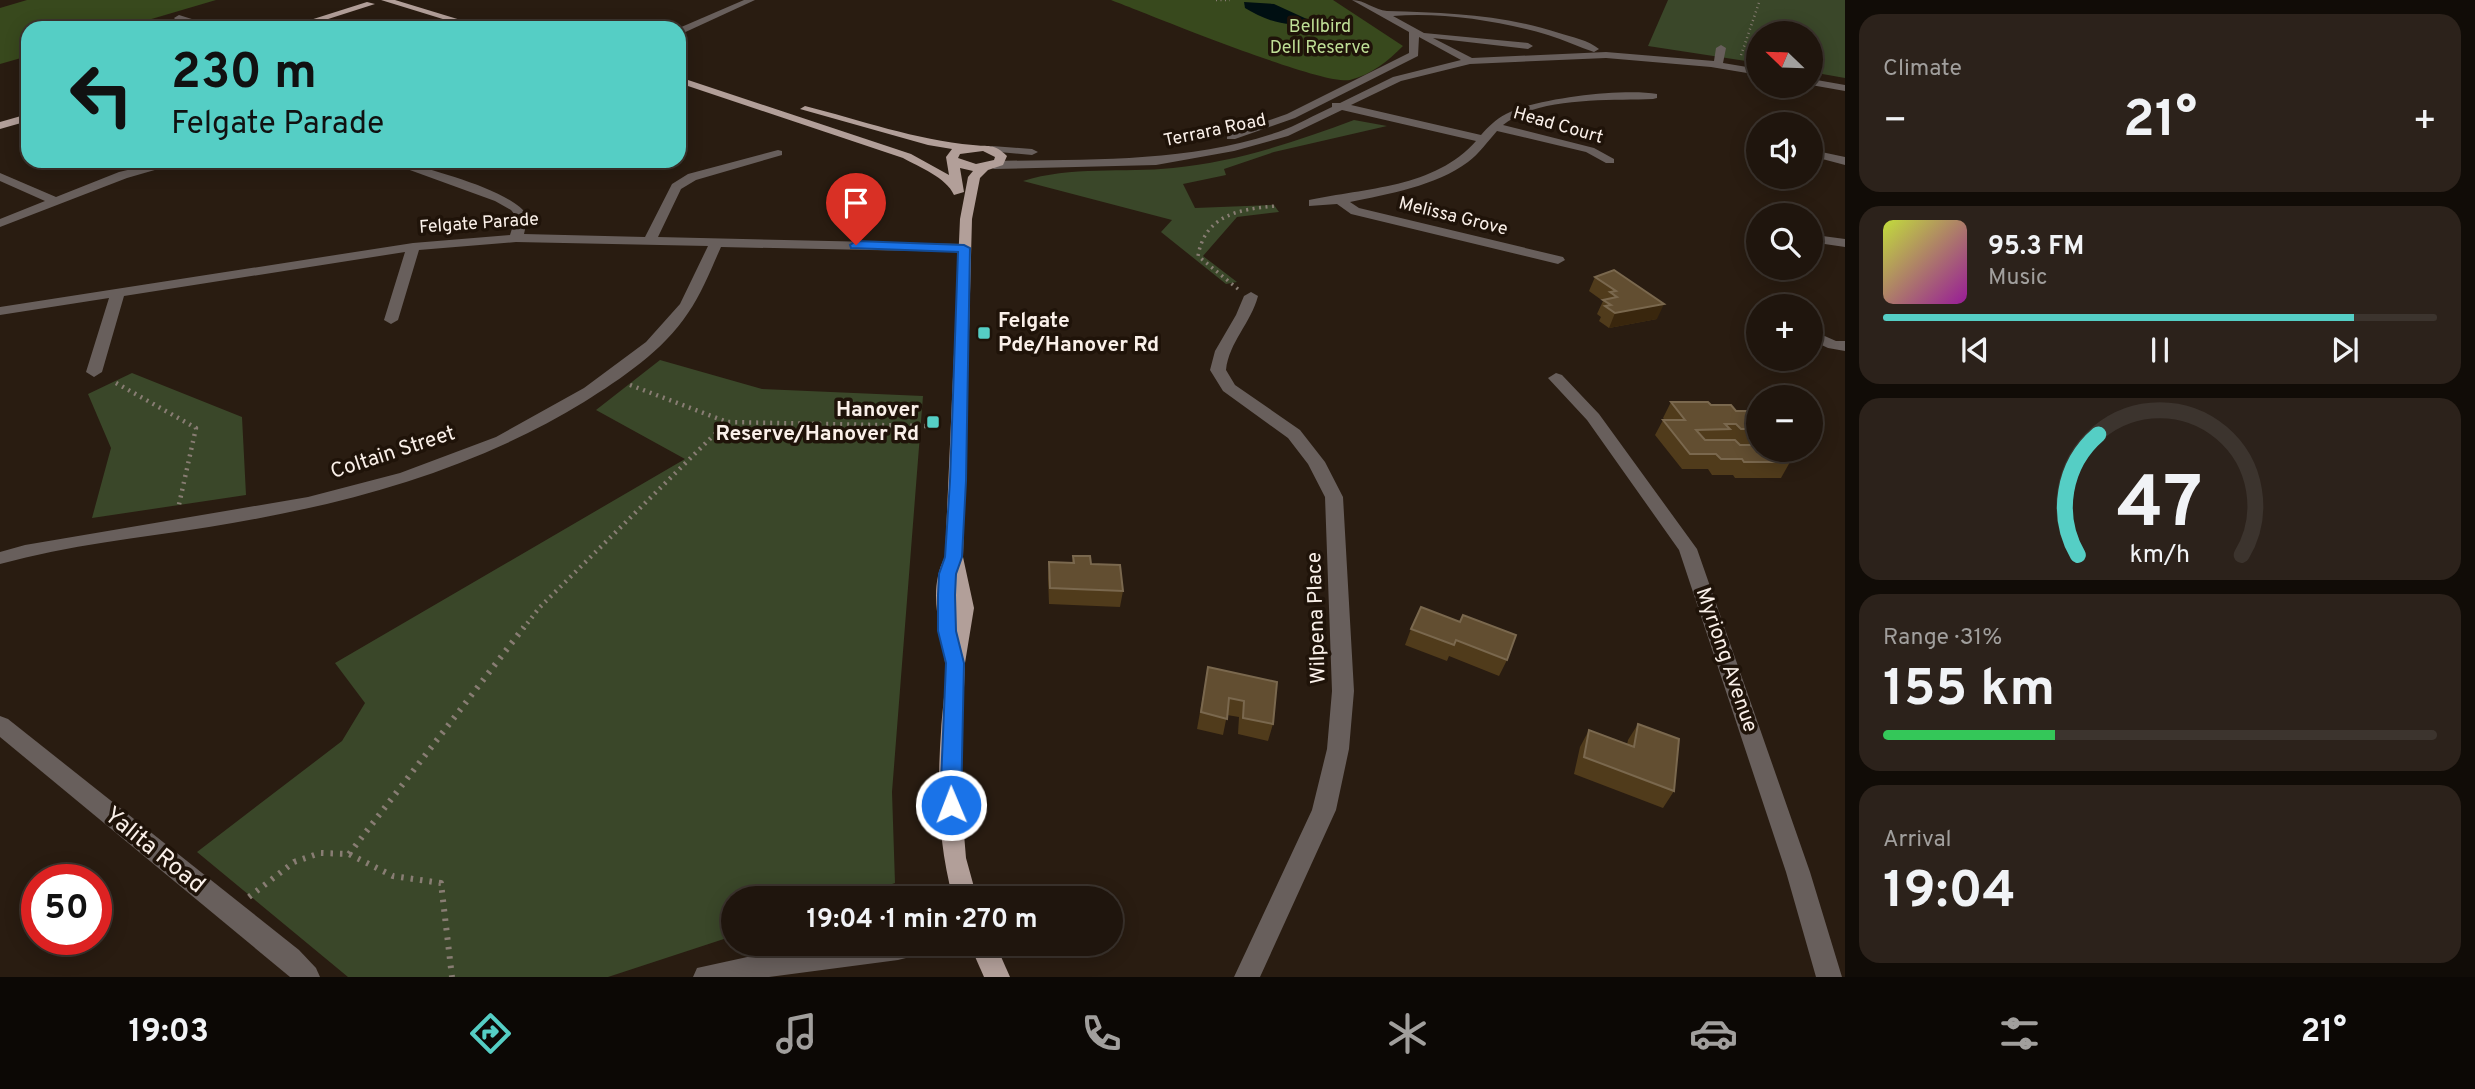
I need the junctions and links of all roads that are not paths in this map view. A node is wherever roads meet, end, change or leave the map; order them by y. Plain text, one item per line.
1 (385, 0) edge
2 (751, 0) edge
3 (1356, 0) edge
4 (364, 2) edge
5 (414, 10) junction
6 (1382, 14) junction
7 (179, 18) dead end
8 (189, 21) edge
9 (312, 21) edge
10 (456, 21) edge
11 (686, 30) edge
12 (1414, 32) junction
13 (1528, 46) junction
14 (1721, 48) dead end
15 (1594, 49) junction
16 (1454, 53) junction
17 (1470, 61) junction
18 (1714, 65) junction
19 (1382, 70) junction
20 (1746, 70) edge
21 (686, 81) edge
22 (686, 81) edge
23 (1824, 84) edge
24 (1845, 88) edge
25 (1653, 96) dead end
26 (1324, 100) junction
27 (1342, 107) junction
28 (21, 119) edge
29 (0, 126) edge
30 (1496, 127) junction
31 (846, 134) junction
32 (1483, 139) junction
33 (968, 147) junction
34 (992, 149) junction
35 (778, 153) dead end
36 (1823, 156) edge
37 (953, 159) junction
38 (1610, 161) dead end
39 (1845, 161) edge
40 (989, 166) junction
41 (153, 168) edge
42 (411, 168) edge
43 (0, 177) edge
44 (957, 187) junction
45 (55, 201) junction
46 (1342, 202) junction
47 (1313, 203) dead end
48 (966, 219) junction
49 (0, 223) edge
50 (516, 238) junction
51 (650, 240) junction
52 (1823, 240) edge
53 (718, 241) junction
54 (1845, 243) edge
55 (413, 247) junction
56 (964, 248) junction
57 (1558, 260) dead end
58 (118, 292) junction
59 (1251, 296) road end
60 (0, 311) edge
61 (391, 320) dead end
62 (1823, 340) edge
63 (1845, 346) edge
64 (94, 372) dead end
65 (1556, 379) dead end
66 (0, 558) edge
67 (0, 725) edge
68 (956, 886) edge
69 (774, 956) edge
70 (841, 956) edge
71 (988, 956) edge
72 (756, 964) junction
73 (307, 977) edge
74 (706, 977) edge
75 (997, 977) edge
76 (1247, 977) edge
77 (1829, 977) edge

1 - 4 main road
1 - 5 main road
2 - 11 street
3 - 6 street
4 - 5 main road
4 - 9 main road
5 - 10 main road
6 - 12 street
6 - 15 street
7 - 8 street
12 - 13 street
12 - 16 street
12 - 19 street, Terrara Road
13 - 15 street, Terrara Road
13 - 16 street, Terrara Road
14 - 18 street
15 - 18 street, Terrara Road
16 - 17 street, Terrara Road
16 - 19 street, Terrara Road
17 - 18 street, Terrara Road
17 - 27 street, Terrara Road
18 - 20 street, Terrara Road
19 - 26 street, Terrara Road
21 - 31 main road
22 - 33 main road
23 - 24 street
25 - 30 street, Melissa Grove
26 - 27 street
26 - 34 street, Terrara Road
27 - 32 street
27 - 40 street, Terrara Road
28 - 29 main road
30 - 32 street, Melissa Grove
30 - 38 street, Head Court
31 - 37 main road
31 - 44 main road
32 - 46 street, Melissa Grove
33 - 34 main road
33 - 37 main road
34 - 40 main road
35 - 51 street
36 - 39 street
37 - 40 main road
37 - 44 main road
40 - 48 main road
41 - 45 street
42 - 50 street
43 - 45 street
44 - 48 main road
45 - 49 street
46 - 47 street, Melissa Grove
46 - 57 street, Melissa Grove
48 - 56 main road
50 - 51 street, Felgate Parade
50 - 55 street, Felgate Parade
51 - 53 street, Felgate Parade
52 - 54 street
53 - 56 street, Felgate Parade
53 - 66 street, Coltain Street
55 - 58 street, Felgate Parade
55 - 61 street
56 - 68 main road
58 - 60 street, Felgate Parade
58 - 64 street
59 - 76 street, Wilpena Place
62 - 63 street
65 - 77 street, Myriong Avenue
67 - 73 street, Yalita Road
69 - 72 street
70 - 72 street
71 - 75 main road
72 - 74 street

